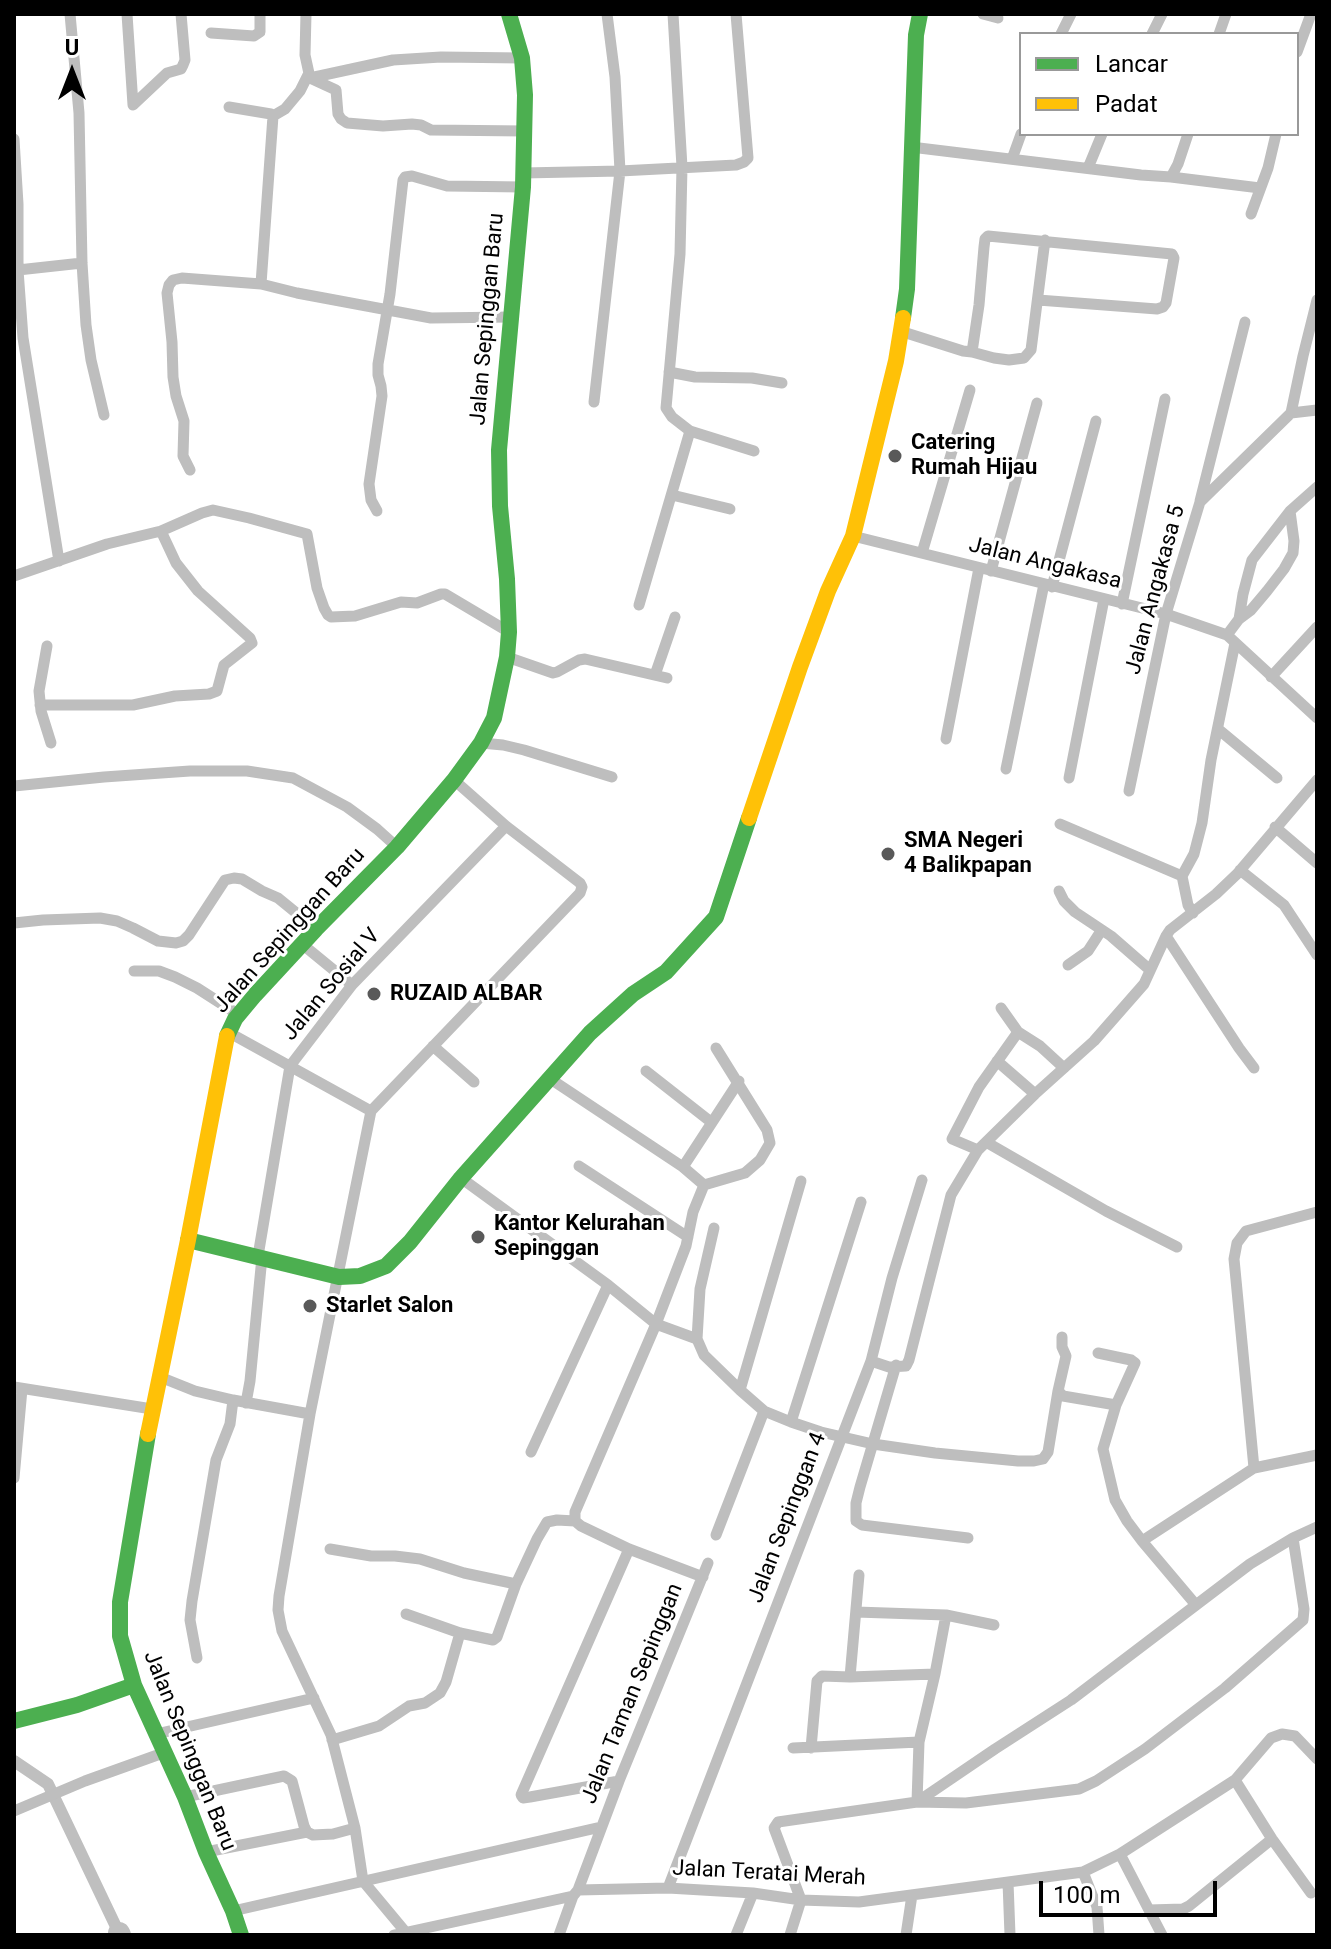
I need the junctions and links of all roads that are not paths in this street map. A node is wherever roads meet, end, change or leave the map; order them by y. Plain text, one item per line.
1 (70, 14) edge
2 (127, 14) edge
3 (181, 14) edge
4 (260, 14) edge
5 (306, 14) edge
6 (509, 14) edge
7 (607, 14) edge
8 (673, 14) edge
9 (736, 14) edge
10 (920, 14) edge
11 (983, 14) edge
12 (1071, 14) edge
13 (1162, 14) edge
14 (1311, 14) edge
15 (998, 18) dead end
16 (1062, 32) edge
17 (1153, 32) edge
18 (211, 33) dead end
19 (1299, 47) edge
20 (522, 58) junction
21 (309, 76) junction
22 (229, 107) dead end
23 (273, 116) junction
24 (525, 131) junction
25 (1020, 136) edge
26 (1101, 136) edge
27 (1187, 136) edge
28 (1276, 136) edge
29 (14, 139) edge
30 (911, 147) junction
31 (1012, 159) junction
32 (682, 167) junction
33 (1088, 168) junction
34 (620, 171) junction
35 (1171, 177) junction
36 (523, 180) junction
37 (1260, 188) junction
38 (16, 204) edge
39 (1251, 214) dead end
40 (1045, 240) junction
41 (82, 263) junction
42 (16, 270) edge
43 (261, 284) junction
44 (1038, 300) junction
45 (1317, 300) edge
46 (388, 310) junction
47 (511, 317) junction
48 (1245, 322) dead end
49 (900, 331) junction
50 (18, 338) edge
51 (972, 352) junction
52 (669, 372) junction
53 (782, 383) dead end
54 (970, 390) dead end
55 (1165, 399) dead end
56 (594, 402) dead end
57 (1037, 403) dead end
58 (1317, 410) edge
59 (1291, 413) junction
60 (104, 415) dead end
61 (1096, 421) dead end
62 (690, 431) junction
63 (754, 451) dead end
64 (190, 470) dead end
65 (1317, 487) edge
66 (672, 495) junction
67 (1200, 502) junction
68 (730, 509) dead end
69 (377, 511) dead end
70 (1290, 511) junction
71 (161, 531) junction
72 (853, 536) junction
73 (922, 553) junction
74 (59, 561) junction
75 (985, 569) junction
76 (14, 576) edge
77 (1048, 586) junction
78 (1104, 599) junction
79 (1122, 604) junction
80 (639, 605) dead end
81 (1166, 614) junction
82 (675, 617) dead end
83 (1239, 619) junction
84 (1317, 627) edge
85 (509, 632) junction
86 (1231, 639) junction
87 (47, 646) dead end
88 (507, 657) junction
89 (1271, 677) junction
90 (40, 705) junction
91 (1317, 717) edge
92 (1218, 729) junction
93 (946, 739) dead end
94 (51, 743) dead end
95 (481, 743) junction
96 (1006, 769) dead end
97 (612, 777) dead end
98 (1069, 778) dead end
99 (1277, 778) dead end
100 (454, 780) junction
101 (14, 786) edge
102 (1315, 786) edge
103 (1129, 791) dead end
104 (1060, 824) dead end
105 (506, 826) junction
106 (1275, 827) junction
107 (397, 847) junction
108 (1317, 863) edge
109 (1240, 870) junction
110 (1182, 877) junction
111 (1059, 891) dead end
112 (1190, 909) junction
113 (14, 923) edge
114 (316, 929) junction
115 (1105, 933) junction
116 (1166, 936) junction
117 (302, 944) junction
118 (1317, 955) edge
119 (1068, 965) dead end
120 (1150, 970) junction
121 (134, 971) dead end
122 (352, 985) junction
123 (1001, 1008) dead end
124 (239, 1015) junction
125 (228, 1032) junction
126 (1018, 1032) junction
127 (433, 1046) junction
128 (716, 1048) dead end
129 (997, 1061) junction
130 (290, 1066) junction
131 (1064, 1068) junction
132 (1254, 1068) dead end
133 (646, 1071) dead end
134 (549, 1078) junction
135 (739, 1081) junction
136 (474, 1082) dead end
137 (1035, 1094) junction
138 (371, 1111) junction
139 (711, 1122) junction
140 (982, 1146) junction
141 (579, 1166) dead end
142 (683, 1167) junction
143 (461, 1178) junction
144 (922, 1180) dead end
145 (801, 1181) dead end
146 (704, 1185) junction
147 (861, 1202) dead end
148 (1317, 1212) edge
149 (714, 1228) dead end
150 (688, 1237) junction
151 (188, 1240) junction
152 (1177, 1247) dead end
153 (260, 1256) junction
154 (339, 1277) junction
155 (608, 1285) junction
156 (656, 1324) junction
157 (1062, 1337) dead end
158 (695, 1338) junction
159 (1098, 1353) dead end
160 (871, 1361) junction
161 (896, 1365) junction
162 (160, 1377) junction
163 (18, 1388) edge
164 (740, 1390) junction
165 (1058, 1391) junction
166 (233, 1400) junction
167 (246, 1403) junction
168 (1116, 1405) junction
169 (152, 1409) junction
170 (764, 1411) junction
171 (310, 1414) junction
172 (791, 1422) junction
173 (841, 1437) junction
174 (873, 1444) junction
175 (531, 1452) dead end
176 (1317, 1455) edge
177 (14, 1466) edge
178 (1254, 1468) junction
179 (14, 1478) edge
180 (575, 1521) junction
181 (1317, 1527) edge
182 (716, 1535) dead end
183 (968, 1538) dead end
184 (1293, 1538) junction
185 (1142, 1541) junction
186 (330, 1549) dead end
187 (629, 1549) junction
188 (708, 1563) dead end
189 (859, 1575) dead end
190 (703, 1577) junction
191 (516, 1584) junction
192 (1196, 1605) junction
193 (856, 1612) junction
194 (406, 1614) dead end
195 (946, 1615) junction
196 (994, 1625) dead end
197 (460, 1633) junction
198 (197, 1658) dead end
199 (935, 1674) junction
200 (850, 1677) junction
201 (134, 1685) junction
202 (314, 1698) junction
203 (14, 1721) edge
204 (156, 1734) junction
205 (332, 1740) junction
206 (919, 1742) junction
207 (793, 1748) dead end
208 (811, 1748) junction
209 (163, 1753) junction
210 (1317, 1759) edge
211 (1235, 1780) junction
212 (619, 1781) junction
213 (185, 1797) junction
214 (917, 1802) junction
215 (14, 1811) edge
216 (601, 1827) junction
217 (355, 1828) junction
218 (307, 1832) junction
219 (1272, 1839) junction
220 (206, 1852) junction
221 (1120, 1854) junction
222 (1083, 1872) junction
223 (363, 1881) junction
224 (1008, 1882) junction
225 (668, 1888) junction
226 (576, 1893) junction
227 (753, 1893) junction
228 (1311, 1893) dead end
229 (912, 1895) junction
230 (801, 1900) junction
231 (1149, 1910) junction
232 (233, 1911) junction
233 (402, 1934) edge
234 (241, 1935) edge
235 (559, 1935) edge
236 (736, 1935) edge
237 (790, 1935) edge
238 (906, 1935) edge
239 (1010, 1935) edge
240 (1099, 1935) edge
241 (1162, 1935) edge

1 - 41 street
2 - 3 street
4 - 18 street
5 - 21 street
6 - 20 street, Jalan Sepinggan Baru
7 - 34 street
8 - 32 street
9 - 32 street
10 - 30 street
11 - 15 street
12 - 16 street
13 - 17 street
14 - 19 street
20 - 21 street
20 - 24 street, Jalan Sepinggan Baru
21 - 23 street
21 - 24 street
22 - 23 street
23 - 43 street
24 - 36 street, Jalan Sepinggan Baru
25 - 31 street
26 - 33 street
27 - 35 street
28 - 37 street
29 - 38 street
30 - 31 street
30 - 49 street
31 - 33 street
32 - 34 street
32 - 52 street
33 - 35 street
34 - 36 street
34 - 56 street
35 - 37 street
36 - 46 street
36 - 47 street, Jalan Sepinggan Baru
37 - 39 street
38 - 42 street
40 - 44 street
40 - 44 street
40 - 51 street
41 - 42 street
41 - 60 street
42 - 50 street
43 - 46 street
43 - 64 street
44 - 51 street
45 - 59 street
46 - 47 street
46 - 69 street
47 - 85 street, Jalan Sepinggan Baru
48 - 67 street
49 - 51 street
49 - 72 street
50 - 74 street
52 - 53 street
52 - 62 street
54 - 73 street
55 - 79 street
57 - 75 street
58 - 59 street
59 - 67 street, Jalan Angakasa 5
61 - 77 street
62 - 63 street
62 - 66 street
65 - 70 street
66 - 68 street
66 - 80 street
67 - 81 street, Jalan Angakasa 5
70 - 83 street
70 - 83 street
71 - 74 street
71 - 85 street
71 - 90 street
72 - 73 street, Jalan Angakasa
72 - 134 street
73 - 75 street, Jalan Angakasa
74 - 76 street
75 - 77 street, Jalan Angakasa
75 - 93 street
77 - 78 street, Jalan Angakasa
77 - 96 street
78 - 79 street, Jalan Angakasa
78 - 98 street
79 - 81 street, Jalan Angakasa
81 - 86 street, Jalan Angakasa
81 - 103 street, Jalan Angakasa 5
82 - 88 street
83 - 86 street
84 - 89 street
85 - 88 street, Jalan Sepinggan Baru
86 - 89 street
86 - 92 street
87 - 90 street
88 - 95 street, Jalan Sepinggan Baru
89 - 91 street
90 - 94 street
92 - 99 street
92 - 110 street
95 - 97 street
95 - 100 street, Jalan Sepinggan Baru
100 - 105 street
100 - 107 street, Jalan Sepinggan Baru
101 - 107 street
102 - 106 street
104 - 110 street
105 - 122 street, Jalan Sosial V
105 - 127 street
106 - 108 street
106 - 109 street
107 - 114 street, Jalan Sepinggan Baru
109 - 112 street
109 - 118 street
110 - 112 street
111 - 115 street
112 - 116 street
113 - 114 street
114 - 117 street, Jalan Sepinggan Baru
115 - 119 street
115 - 120 street
116 - 120 street
116 - 132 street
117 - 122 street
117 - 124 street, Jalan Sepinggan Baru
120 - 131 street
121 - 124 street
122 - 130 street, Jalan Sosial V
123 - 126 street
124 - 125 street, Jalan Sepinggan Baru
125 - 130 street
125 - 151 street, Jalan Sepinggan Baru
126 - 129 street
126 - 131 street
127 - 136 street
127 - 138 street
128 - 135 street
129 - 137 street
129 - 140 street
130 - 138 street
130 - 153 street, Jalan Sosial V
131 - 137 street
133 - 139 street
134 - 142 street
134 - 143 street
135 - 139 street
135 - 146 street
137 - 140 street
138 - 154 street
139 - 142 street
140 - 152 street
140 - 161 street
141 - 150 street
142 - 146 street
143 - 154 street
143 - 155 street
144 - 160 street, Jalan Sepinggan 4
145 - 164 street
146 - 150 street
147 - 172 street
148 - 178 street
149 - 158 street
150 - 156 street
151 - 153 street
151 - 162 street, Jalan Sepinggan Baru
153 - 154 street
153 - 167 street, Jalan Sosial V
154 - 171 street
155 - 156 street
155 - 175 street
156 - 158 street
156 - 180 street
157 - 165 street
158 - 164 street
159 - 168 street
160 - 161 street
160 - 173 street, Jalan Sepinggan 4
161 - 174 street
162 - 166 street
162 - 169 street, Jalan Sepinggan Baru
163 - 169 street
163 - 177 street
164 - 170 street
165 - 168 street
165 - 174 street
166 - 167 street
166 - 198 street
167 - 171 street
168 - 185 street
169 - 201 street, Jalan Sepinggan Baru
170 - 172 street
170 - 182 street
171 - 202 street
172 - 173 street
173 - 174 street
173 - 225 street, Jalan Sepinggan 4
174 - 183 street
176 - 178 street
177 - 179 street
178 - 185 street
180 - 187 street, Jalan Taman Sepinggan
180 - 191 street
181 - 184 street
184 - 192 street
184 - 214 street
185 - 192 street
186 - 191 street
187 - 190 street, Jalan Taman Sepinggan
187 - 212 street
188 - 190 street
189 - 193 street
190 - 212 street, Jalan Taman Sepinggan
191 - 197 street
192 - 214 street
193 - 195 street
193 - 200 street
194 - 197 street
195 - 196 street
195 - 199 street
197 - 205 street
199 - 200 street
199 - 206 street
200 - 208 street
201 - 203 street
201 - 204 street, Jalan Sepinggan Baru
202 - 204 street
202 - 205 street
204 - 209 street, Jalan Sepinggan Baru
205 - 217 street
206 - 208 street
206 - 214 street
207 - 208 street
209 - 213 street, Jalan Sepinggan Baru
209 - 215 street
210 - 211 street, Jalan Teratai Merah
211 - 219 street
211 - 221 street, Jalan Teratai Merah
212 - 216 street, Jalan Taman Sepinggan
213 - 218 street
213 - 220 street, Jalan Sepinggan Baru
214 - 230 street
216 - 223 street
216 - 226 street, Jalan Taman Sepinggan
217 - 218 street
217 - 223 street
218 - 220 street
219 - 228 street
219 - 231 street
220 - 232 street, Jalan Sepinggan Baru
221 - 222 street, Jalan Teratai Merah
221 - 231 street
222 - 224 street, Jalan Teratai Merah
222 - 240 street
223 - 232 street
223 - 233 street
224 - 229 street, Jalan Teratai Merah
224 - 239 street
225 - 226 street, Jalan Teratai Merah
225 - 227 street, Jalan Teratai Merah
226 - 233 street, Jalan Teratai Merah
226 - 235 street, Jalan Taman Sepinggan
227 - 230 street, Jalan Teratai Merah
227 - 236 street
229 - 230 street, Jalan Teratai Merah
229 - 238 street
230 - 237 street
231 - 241 street
232 - 234 street, Jalan Sepinggan Baru

